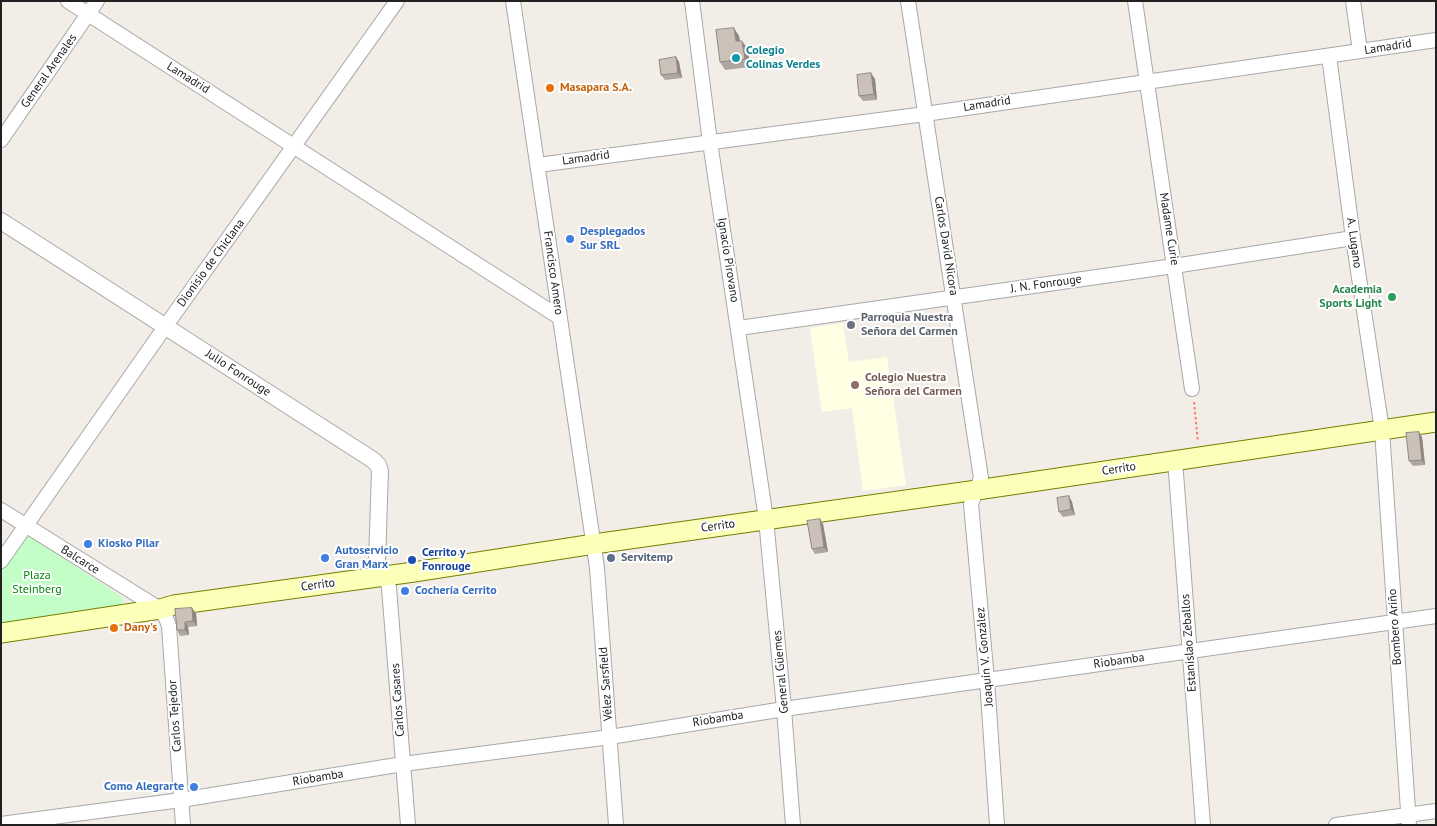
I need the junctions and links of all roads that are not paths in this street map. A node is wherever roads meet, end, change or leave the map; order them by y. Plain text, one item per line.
1 (68, 1) edge
2 (97, 1) edge
3 (398, 1) edge
4 (513, 1) edge
5 (692, 1) edge
6 (908, 1) edge
7 (1135, 1) edge
8 (1353, 1) edge
9 (88, 14) junction
10 (1436, 40) edge
11 (1360, 51) junction
12 (1328, 56) junction
13 (1146, 81) junction
14 (925, 114) junction
15 (1, 140) edge
16 (710, 142) junction
17 (294, 146) junction
18 (538, 165) junction
19 (1, 221) edge
20 (1353, 238) junction
21 (1174, 266) junction
22 (953, 298) junction
23 (560, 317) junction
24 (165, 327) junction
25 (739, 328) junction
26 (1192, 389) road end
27 (1436, 422) edge
28 (1382, 430) junction
29 (1175, 460) junction
30 (977, 490) junction
31 (1, 510) edge
32 (766, 519) junction
33 (26, 526) junction
34 (594, 544) junction
35 (1, 560) edge
36 (383, 576) junction
37 (160, 609) junction
38 (1436, 616) edge
39 (1394, 622) junction
40 (1, 633) edge
41 (1190, 651) junction
42 (987, 680) junction
43 (784, 709) junction
44 (610, 736) junction
45 (403, 764) junction
46 (181, 800) junction
47 (1436, 810) edge
48 (1409, 820) edge
49 (1, 824) edge
50 (183, 825) edge
51 (408, 825) edge
52 (616, 825) edge
53 (793, 825) edge
54 (997, 825) edge
55 (1203, 825) edge
56 (1336, 825) edge

1 - 9 street, Lamadrid
2 - 9 street, General Arenales
3 - 17 street, Dionisio de Chiclana
4 - 18 street, Francisco Amero
5 - 16 street, Ignacio Pirovano
6 - 14 street, Carlos David Nicora
7 - 13 street, Madame Curie
8 - 11 street
9 - 15 street, General Arenales
9 - 17 street, Lamadrid
10 - 11 street, Lamadrid
11 - 12 street, Lamadrid
12 - 13 street, Lamadrid
12 - 20 street, A. Lugano
13 - 14 street, Lamadrid
13 - 21 street, Madame Curie
14 - 16 street, Lamadrid
14 - 22 street, Carlos David Nicora
16 - 18 street, Lamadrid
16 - 25 street, Ignacio Pirovano
17 - 23 street, Lamadrid
17 - 24 street, Dionisio de Chiclana
18 - 23 street, Francisco Amero
19 - 24 street, Julio Fonrouge
20 - 21 street, J. N. Fonrouge
20 - 28 street, A. Lugano
21 - 22 street, J. N. Fonrouge
21 - 26 street, Madame Curie
22 - 25 street, J. N. Fonrouge
22 - 30 street, Carlos David Nicora
23 - 34 street, Francisco Amero
24 - 33 street, Dionisio de Chiclana
24 - 36 street, Julio Fonrouge
25 - 32 street, Ignacio Pirovano
27 - 28 main road, Cerrito
28 - 29 main road, Cerrito
28 - 39 street, Bombero Ariño
29 - 30 main road, Cerrito
29 - 41 street, Estanislao Zeballos
30 - 32 main road, Cerrito
30 - 42 street, Joaquín V. González
31 - 33 street, Balcarce
32 - 34 main road, Cerrito
32 - 43 street, General Güemes
33 - 35 street, Dionisio de Chiclana
33 - 37 street, Balcarce
34 - 36 main road, Cerrito
34 - 44 street, Vélez Sarsfield
36 - 37 main road, Cerrito
36 - 45 street, Carlos Casares
37 - 40 main road, Cerrito
37 - 46 street, Carlos Tejedor
38 - 39 street, Riobamba
39 - 41 street, Riobamba
39 - 48 street, Bombero Ariño
41 - 42 street, Riobamba
41 - 55 street, Estanislao Zeballos
42 - 43 street, Riobamba
42 - 54 street, Joaquín V. González
43 - 44 street, Riobamba
43 - 53 street, General Güemes
44 - 45 street, Riobamba
44 - 52 street, Vélez Sarsfield
45 - 46 street, Riobamba
45 - 51 street, Carlos Casares
46 - 49 street, Riobamba
46 - 50 street, Carlos Tejedor
47 - 48 street
48 - 56 street

